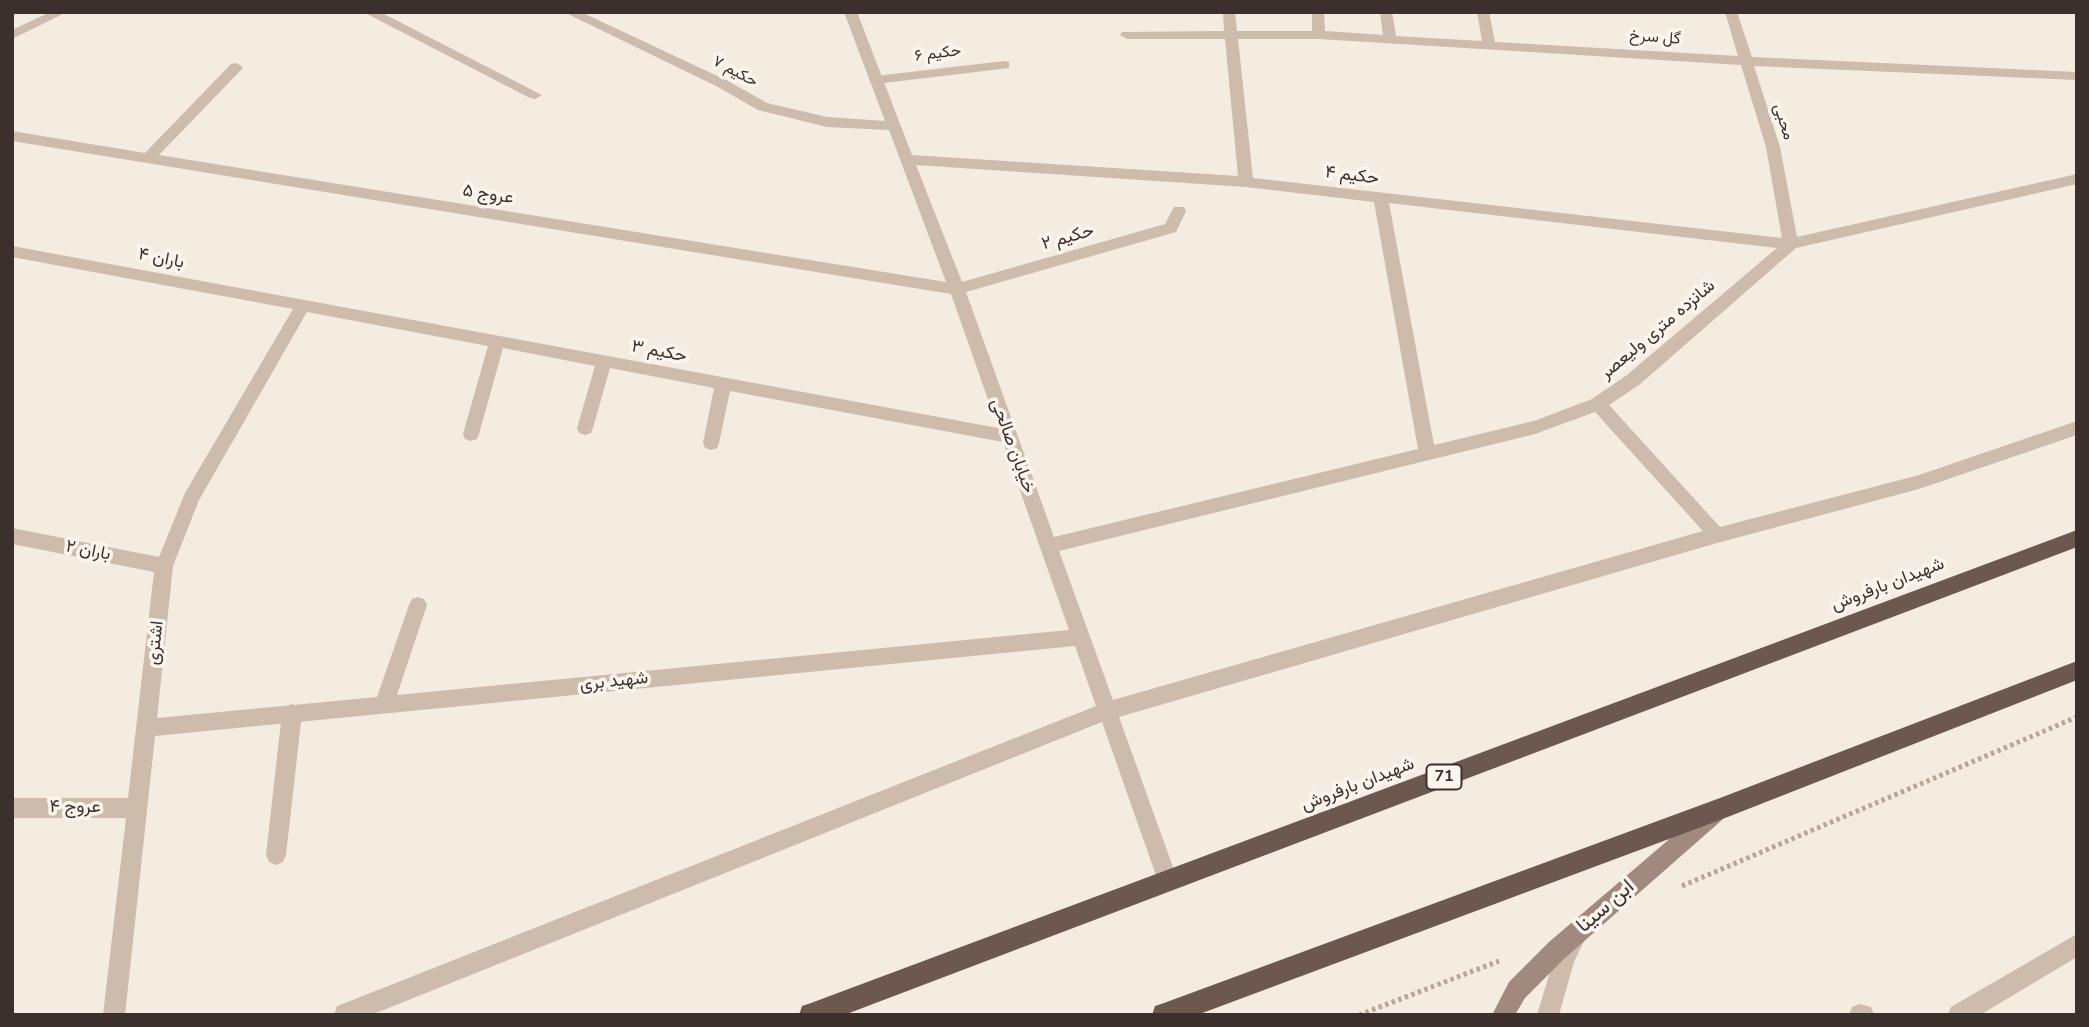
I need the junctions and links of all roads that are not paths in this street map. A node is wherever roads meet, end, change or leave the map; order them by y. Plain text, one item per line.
1 (61, 12) edge
2 (369, 12) edge
3 (570, 12) edge
4 (850, 12) edge
5 (1229, 12) edge
6 (1318, 12) edge
7 (1386, 12) edge
8 (1483, 12) edge
9 (1731, 12) edge
10 (1232, 34) junction
11 (1319, 34) junction
12 (1127, 35) dead end
13 (12, 36) edge
14 (1390, 39) junction
15 (1489, 45) junction
16 (1746, 61) junction
17 (1004, 65) dead end
18 (236, 67) dead end
19 (2077, 76) edge
20 (876, 80) junction
21 (535, 95) dead end
22 (894, 126) junction
23 (12, 136) edge
24 (147, 159) junction
25 (908, 160) junction
26 (2077, 179) edge
27 (1246, 182) junction
28 (1381, 199) junction
29 (1179, 211) dead end
30 (1791, 244) junction
31 (12, 251) edge
32 (957, 289) junction
33 (303, 305) junction
34 (497, 341) junction
35 (604, 361) junction
36 (723, 383) junction
37 (1598, 404) junction
38 (586, 428) dead end
39 (2077, 428) edge
40 (471, 434) dead end
41 (1007, 436) junction
42 (711, 443) dead end
43 (1427, 454) junction
44 (1717, 535) junction
45 (12, 536) edge
46 (2077, 538) edge
47 (1049, 546) junction
48 (164, 566) junction
49 (418, 605) dead end
50 (1081, 637) junction
51 (2077, 670) edge
52 (384, 705) junction
53 (1107, 711) junction
54 (292, 713) junction
55 (147, 728) junction
56 (12, 808) edge
57 (137, 808) junction
58 (1720, 809) junction
59 (276, 855) dead end
60 (1168, 881) junction
61 (1579, 930) junction
62 (2077, 945) edge
63 (345, 1014) edge
64 (114, 1015) edge
65 (811, 1015) edge
66 (1164, 1015) edge
67 (1503, 1015) edge
68 (1548, 1015) edge
69 (1959, 1015) edge

1 - 13 street
2 - 21 street
3 - 22 street, حکیم ۷
4 - 20 street, خیابان صالحی
5 - 10 street
6 - 11 street
7 - 14 street
8 - 15 street
9 - 16 street, محبی
10 - 11 street, گل سرخ
10 - 12 street, گل سرخ
10 - 27 street
11 - 14 street, گل سرخ
14 - 15 street, گل سرخ
15 - 16 street, گل سرخ
16 - 19 street, گل سرخ
16 - 30 street, محبی
17 - 20 street, حکیم ۶
18 - 24 street
20 - 22 street, خیابان صالحی
22 - 25 street, خیابان صالحی
23 - 24 street, عروج ۵
24 - 32 street, عروج ۵
25 - 27 street, حکیم ۴
25 - 32 street, خیابان صالحی
26 - 30 street, شانزده متری ولیعصر
27 - 28 street, حکیم ۴
28 - 30 street, حکیم ۴
28 - 43 street
29 - 32 street, حکیم ۲
30 - 37 street, شانزده متری ولیعصر
31 - 33 street, باران ۴
32 - 41 street, خیابان صالحی
33 - 34 street, حکیم ۳
33 - 48 street, اشتری
34 - 35 street, حکیم ۳
34 - 40 street
35 - 36 street, حکیم ۳
35 - 38 street
36 - 41 street, حکیم ۳
36 - 42 street
37 - 43 street, شانزده متری ولیعصر
37 - 44 street
39 - 44 street
41 - 47 street, خیابان صالحی
43 - 47 street, شانزده متری ولیعصر
44 - 53 street
45 - 48 street, باران ۲
46 - 60 highway, شهیدان بارفروش / 71
47 - 50 street, خیابان صالحی
48 - 55 street, اشتری
49 - 52 street
50 - 52 street, شهید بری
50 - 53 street, خیابان صالحی
51 - 58 highway
52 - 54 street, شهید بری
53 - 60 street, خیابان صالحی
53 - 63 street
54 - 55 street, شهید بری
54 - 59 street
55 - 57 street, اشتری
56 - 57 street, عروج ۴
57 - 64 street, اشتری
58 - 61 main road, ابن سینا
58 - 66 highway
60 - 65 highway, شهیدان بارفروش / 71
61 - 67 main road, ابن سینا
61 - 68 street
62 - 69 street

